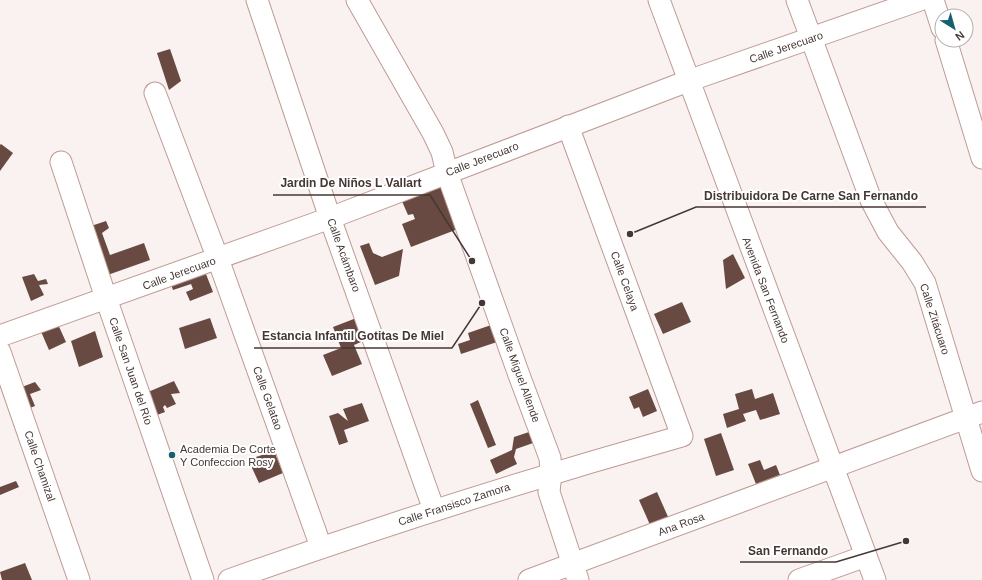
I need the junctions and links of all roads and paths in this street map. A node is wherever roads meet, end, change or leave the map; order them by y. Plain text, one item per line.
1 (257, 0) edge
2 (357, 0) edge
3 (659, 0) edge
4 (797, 0) edge
5 (920, 0) edge
6 (811, 39) junction
7 (948, 48) edge
8 (688, 81) junction
9 (154, 93) dead end
10 (568, 126) junction
11 (982, 158) edge
12 (61, 162) dead end
13 (447, 173) junction
14 (330, 218) junction
15 (218, 258) junction
16 (106, 298) junction
17 (0, 336) edge
18 (0, 352) edge
19 (974, 415) edge
20 (682, 436) joint
21 (833, 468) junction
22 (982, 470) edge
23 (552, 473) junction
24 (434, 510) junction
25 (321, 547) junction
26 (866, 556) junction
27 (575, 572) edge
28 (79, 580) edge
29 (203, 580) edge
30 (229, 580) edge
31 (529, 580) edge
32 (799, 580) edge
33 (875, 580) edge

1 - 14 street, Calle Acámbaro
2 - 13 street, Calle Miguel Allende
3 - 8 street, Avenida San Fernando
4 - 6 street, Calle Zitácuaro
5 - 6 street, Calle Jerecuaro
6 - 8 street, Calle Jerecuaro
6 - 19 street, Calle Zitácuaro
7 - 11 street
8 - 10 street, Calle Jerecuaro
8 - 21 street, Avenida San Fernando
9 - 15 street, Calle Gelatao
10 - 13 street, Calle Jerecuaro
10 - 20 street, Calle Celaya
12 - 16 street, Calle San Juan del Río
13 - 14 street, Calle Jerecuaro
13 - 23 street, Calle Miguel Allende
14 - 15 street, Calle Jerecuaro
14 - 24 street, Calle Acámbaro
15 - 16 street, Calle Jerecuaro
15 - 25 street, Calle Gelatao
16 - 17 street, Calle Jerecuaro
16 - 29 street, Calle San Juan del Río
18 - 28 street, Calle Chamizal
19 - 21 street, Ana Rosa
19 - 22 street, Calle Zitácuaro
20 - 23 street, Calle Fransisco Zamora
21 - 26 street, Avenida San Fernando
21 - 27 street, Ana Rosa
23 - 24 street, Calle Fransisco Zamora
23 - 27 street, Calle Miguel Allende
24 - 25 street, Calle Fransisco Zamora
25 - 30 street, Calle Fransisco Zamora
26 - 32 street
26 - 33 street, Avenida San Fernando
27 - 31 street, Ana Rosa

